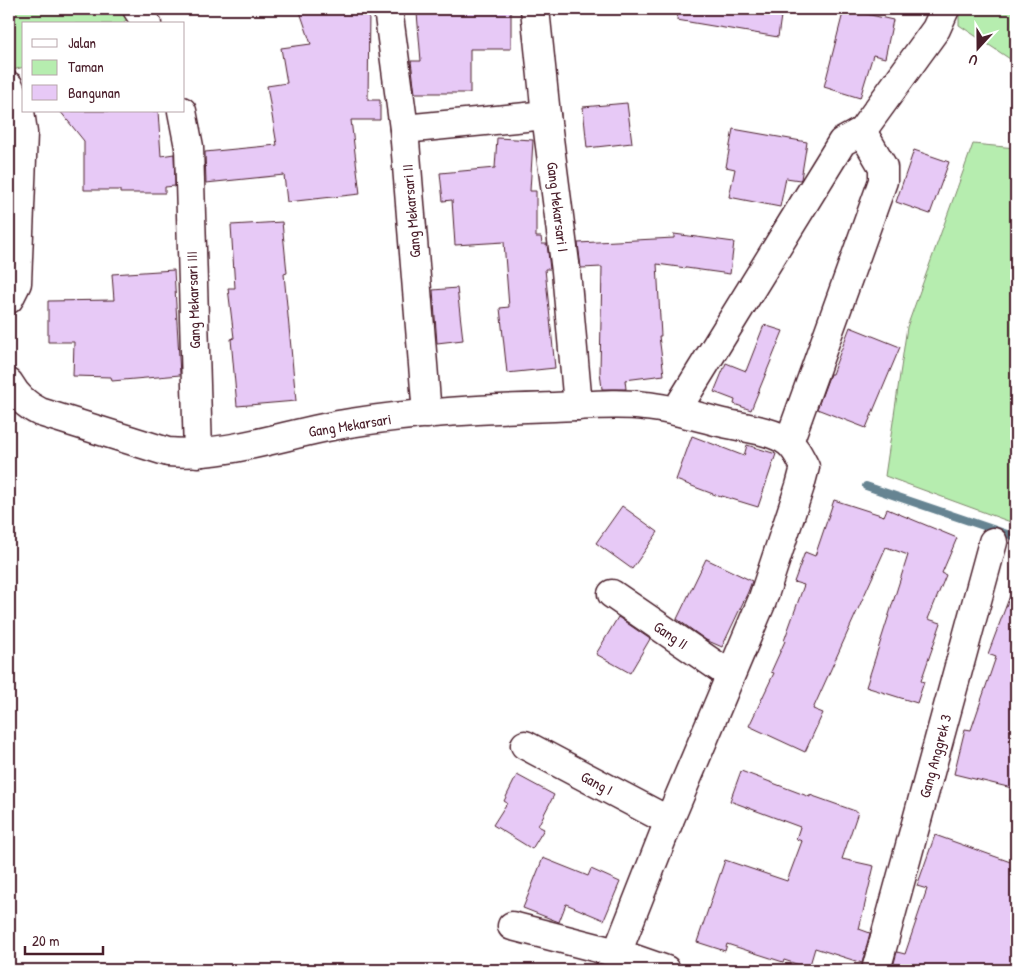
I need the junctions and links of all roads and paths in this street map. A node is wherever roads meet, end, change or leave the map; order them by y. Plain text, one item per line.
1 (137, 9) edge
2 (388, 9) edge
3 (535, 9) edge
4 (945, 9) edge
5 (146, 22) edge
6 (9, 86) edge
7 (182, 112) edge
8 (546, 115) junction
9 (404, 129) junction
10 (862, 131) junction
11 (9, 299) edge
12 (12, 392) edge
13 (578, 406) junction
14 (672, 410) junction
15 (427, 414) junction
16 (789, 442) junction
17 (198, 453) junction
18 (993, 542) dead end
19 (612, 594) dead end
20 (730, 675) junction
21 (525, 745) dead end
22 (669, 821) junction
23 (512, 926) dead end
24 (617, 953) junction
25 (666, 970) edge
26 (876, 970) edge

1 - 5 street
2 - 9 street, Gang Mekarsari II
3 - 8 street, Gang Mekarsari I
4 - 10 street
6 - 11 street
7 - 17 street, Gang Mekarsari III
8 - 9 street
8 - 13 street, Gang Mekarsari I
9 - 15 street, Gang Mekarsari II
10 - 14 street
10 - 16 street
12 - 17 street, Gang Mekarsari
13 - 14 street, Gang Mekarsari
13 - 15 street, Gang Mekarsari
14 - 16 street, Gang Mekarsari
15 - 17 street, Gang Mekarsari
16 - 20 street
18 - 26 street, Gang Anggrek 3
19 - 20 street, Gang II
20 - 22 street
21 - 22 street, Gang I
22 - 24 street
23 - 24 street
24 - 25 street

